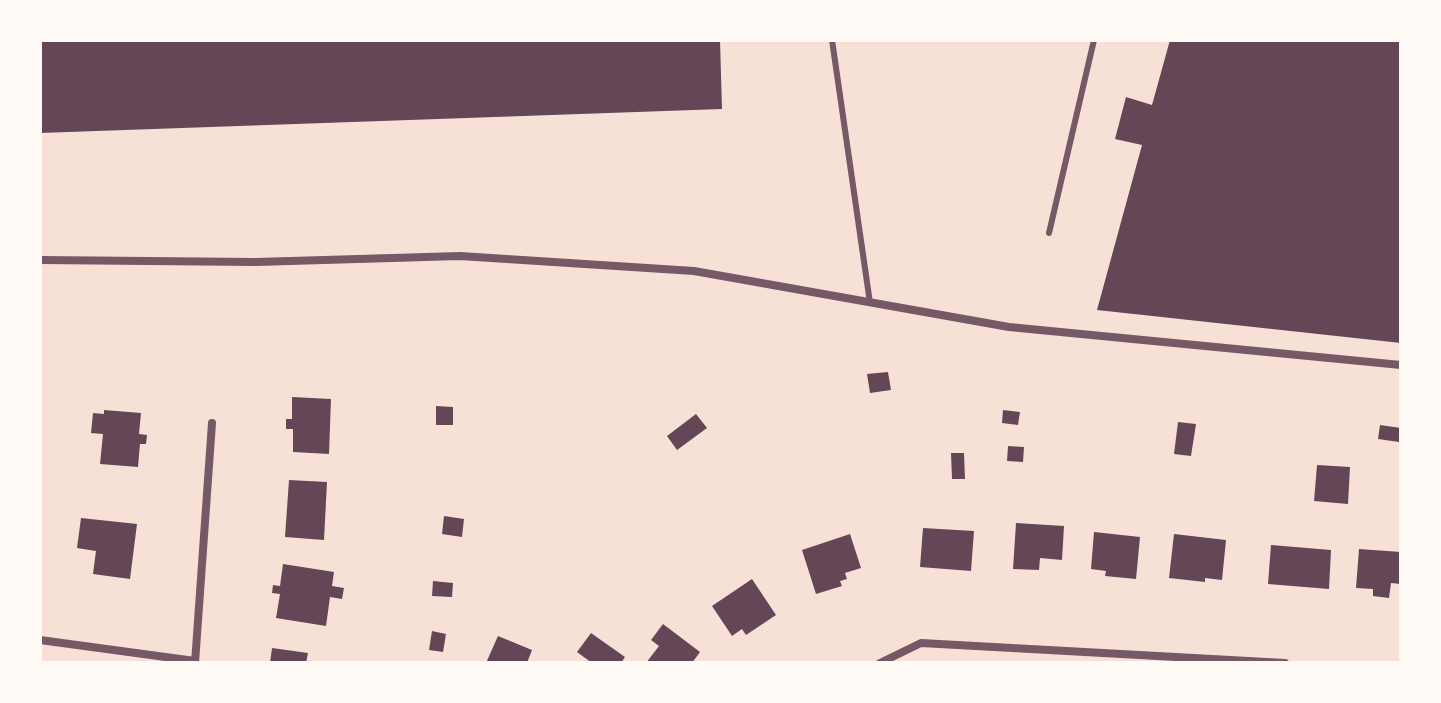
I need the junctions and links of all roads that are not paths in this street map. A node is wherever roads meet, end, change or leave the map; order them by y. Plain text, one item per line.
1 (832, 40) edge
2 (1094, 40) edge
3 (1049, 233) dead end
4 (40, 260) edge
5 (870, 303) junction
6 (1401, 365) edge
7 (212, 423) dead end
8 (40, 640) edge
9 (1221, 660) edge
10 (195, 662) edge
11 (880, 663) edge
12 (1285, 663) edge

1 - 5 lane
2 - 3 lane
4 - 5 street
5 - 6 street
7 - 10 street
8 - 10 street
9 - 11 street
9 - 12 street

